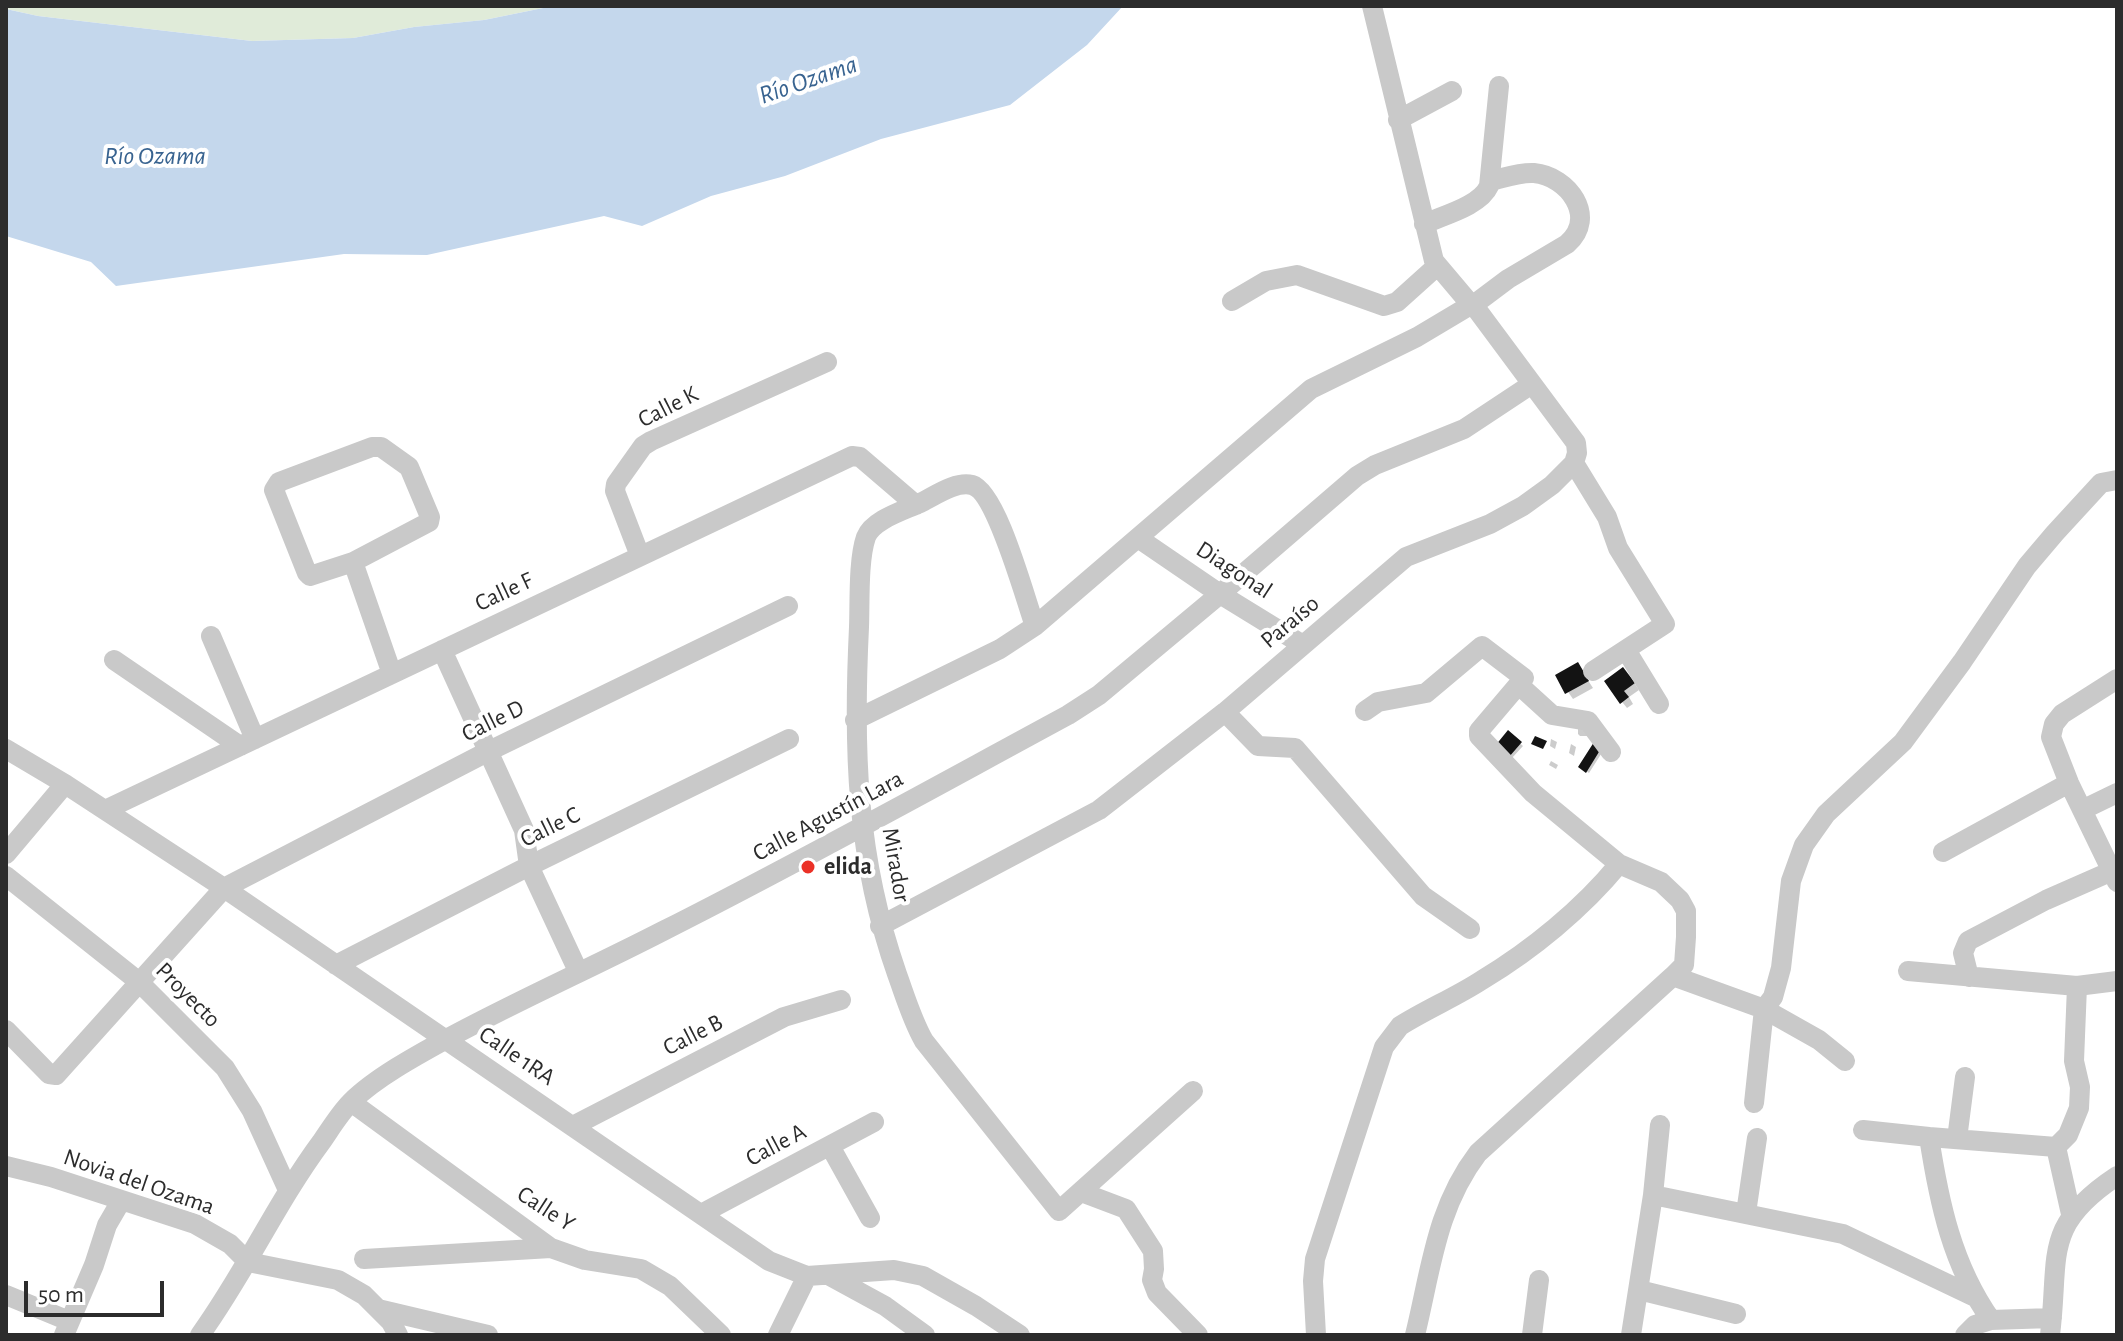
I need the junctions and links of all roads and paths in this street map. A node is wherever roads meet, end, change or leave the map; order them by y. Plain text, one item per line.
1 (1372, 6) edge
2 (1499, 86) dead end
3 (1452, 91) dead end
4 (1398, 120) junction
5 (1490, 181) junction
6 (1424, 224) junction
7 (1437, 266) junction
8 (1232, 301) dead end
9 (1474, 306) junction
10 (827, 362) dead end
11 (1532, 384) junction
12 (1574, 463) junction
13 (2117, 480) edge
14 (916, 505) junction
15 (1138, 538) junction
16 (640, 556) junction
17 (353, 562) junction
18 (1220, 594) junction
19 (788, 606) dead end
20 (1035, 626) junction
21 (211, 636) dead end
22 (1303, 645) junction
23 (442, 650) junction
24 (1626, 650) junction
25 (114, 660) dead end
26 (1593, 671) dead end
27 (392, 674) junction
28 (2117, 679) edge
29 (1519, 685) junction
30 (1659, 704) dead end
31 (1365, 711) dead end
32 (1225, 712) junction
33 (855, 720) junction
34 (789, 739) dead end
35 (248, 742) junction
36 (6, 749) edge
37 (487, 752) junction
38 (1611, 752) dead end
39 (2069, 783) junction
40 (65, 784) junction
41 (2117, 793) edge
42 (105, 810) junction
43 (2082, 810) junction
44 (862, 829) junction
45 (1943, 852) dead end
46 (6, 854) edge
47 (1619, 864) junction
48 (529, 866) junction
49 (6, 876) edge
50 (2115, 876) edge
51 (224, 888) junction
52 (880, 926) junction
53 (1470, 929) dead end
54 (336, 965) junction
55 (578, 971) junction
56 (1908, 971) dead end
57 (1673, 976) junction
58 (1969, 977) junction
59 (138, 981) junction
60 (2117, 981) edge
61 (2077, 986) junction
62 (841, 1000) dead end
63 (1764, 1009) junction
64 (6, 1030) edge
65 (446, 1039) junction
66 (1845, 1061) dead end
67 (1965, 1077) dead end
68 (1193, 1091) dead end
69 (351, 1102) junction
70 (1754, 1103) dead end
71 (874, 1122) dead end
72 (1660, 1125) dead end
73 (573, 1126) junction
74 (1863, 1130) dead end
75 (1929, 1137) junction
76 (1757, 1138) dead end
77 (1957, 1139) junction
78 (830, 1146) junction
79 (2056, 1147) junction
80 (6, 1166) edge
81 (2117, 1176) edge
82 (288, 1190) junction
83 (1081, 1192) junction
84 (1653, 1195) junction
85 (121, 1201) junction
86 (1746, 1213) junction
87 (701, 1214) junction
88 (2071, 1214) junction
89 (870, 1218) dead end
90 (551, 1248) junction
91 (364, 1259) dead end
92 (248, 1262) junction
93 (807, 1276) junction
94 (830, 1276) junction
95 (1539, 1280) dead end
96 (1639, 1290) junction
97 (6, 1295) edge
98 (1975, 1297) junction
99 (378, 1309) junction
100 (1736, 1314) dead end
101 (1991, 1320) junction
102 (2051, 1326) edge
103 (67, 1328) edge
104 (200, 1335) edge
105 (398, 1335) edge
106 (488, 1335) edge
107 (721, 1335) edge
108 (778, 1335) edge
109 (925, 1335) edge
110 (1020, 1335) edge
111 (1198, 1335) edge
112 (1316, 1335) edge
113 (1415, 1335) edge
114 (1532, 1335) edge
115 (1631, 1335) edge
116 (1965, 1335) edge

1 - 4 street
2 - 5 street
3 - 4 street
4 - 6 street
5 - 6 street
5 - 9 street
6 - 7 street
7 - 8 street
7 - 9 street
9 - 11 street
9 - 15 street
10 - 16 street, Calle K
11 - 12 street
11 - 18 street, Calle Agustín Lara
12 - 22 street, Paraíso
12 - 24 street
13 - 63 street
14 - 16 street, Calle F
14 - 20 street, Mirador
14 - 33 street, Mirador
15 - 18 street, Diagonal
15 - 20 street
16 - 23 street, Calle F
17 - 17 street
17 - 27 street
18 - 22 street, Diagonal
18 - 44 street, Calle Agustín Lara
19 - 37 street, Calle D
20 - 33 street
21 - 35 street
22 - 32 street, Paraíso
23 - 27 street, Calle F
23 - 37 street
24 - 26 street
24 - 30 street
25 - 35 street
27 - 35 street, Calle F
28 - 39 street
29 - 31 street
29 - 38 street
29 - 47 street
32 - 52 street, Paraíso
32 - 53 street
33 - 44 street, Mirador
34 - 48 street, Calle C
35 - 42 street, Calle F
36 - 40 street, Calle 1RA
37 - 48 street
37 - 51 street, Calle D
39 - 43 street
39 - 45 street
40 - 42 street, Calle 1RA
40 - 46 street
41 - 43 street
42 - 51 street, Calle 1RA
43 - 50 street
44 - 52 street, Mirador
44 - 55 street, Calle Agustín Lara
47 - 57 street
47 - 112 street
48 - 54 street, Calle C
48 - 55 street
49 - 59 street, Proyecto
50 - 58 street
51 - 54 street, Calle 1RA
51 - 59 street, Calle D
52 - 83 street, Mirador
54 - 65 street, Calle 1RA
55 - 65 street, Calle Agustín Lara
56 - 58 street
57 - 63 street
57 - 113 street
58 - 61 street
59 - 64 street, Calle D
59 - 82 street, Proyecto
60 - 61 street
61 - 79 street
62 - 73 street, Calle B
63 - 66 street
63 - 70 street
65 - 69 street, Calle Agustín Lara
65 - 73 street, Calle 1RA
67 - 77 street
68 - 83 street
69 - 82 street, Calle Agustín Lara
69 - 90 street, Calle Y
71 - 78 street, Calle A
72 - 84 street
73 - 87 street, Calle 1RA
74 - 75 street
75 - 77 street
75 - 98 street
76 - 86 street
77 - 79 street
78 - 87 street, Calle A
78 - 89 street
79 - 88 street
80 - 85 street, Novia del Ozama
81 - 88 street
82 - 92 street, Calle Agustín Lara
83 - 111 street
84 - 86 street
84 - 96 street
85 - 92 street, Novia del Ozama
85 - 103 street
86 - 98 street
87 - 93 street, Calle 1RA
88 - 102 street
90 - 91 street
90 - 107 street, Calle Y
92 - 99 street
92 - 104 street, Calle Agustín Lara
93 - 94 street, Calle 1RA
93 - 108 street
94 - 109 street
94 - 110 street, Calle 1RA
95 - 114 street
96 - 100 street
96 - 115 street
97 - 103 street
98 - 101 street
99 - 105 street
99 - 106 street
101 - 102 street
101 - 116 street

